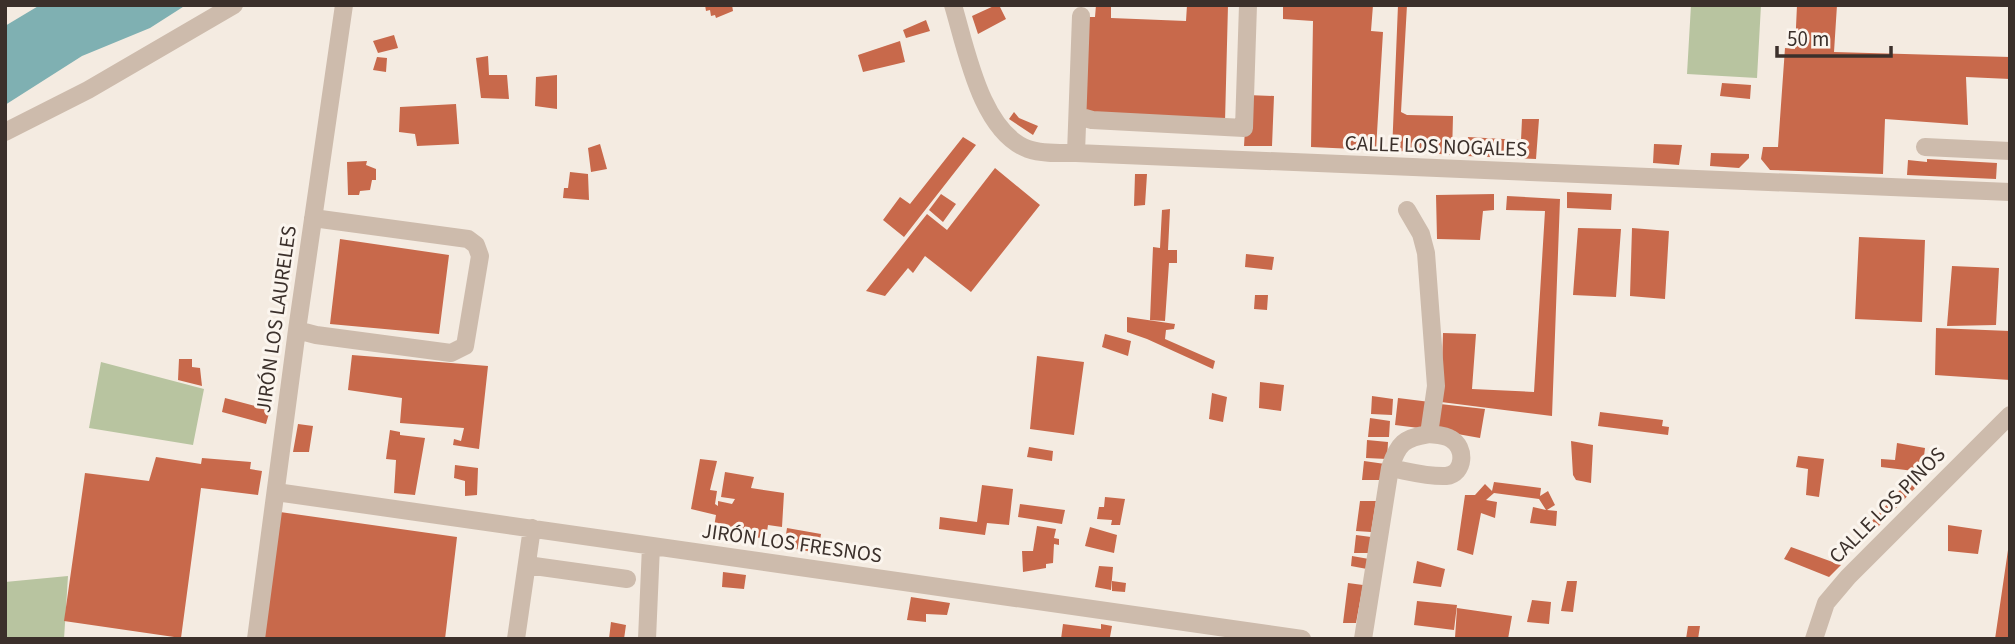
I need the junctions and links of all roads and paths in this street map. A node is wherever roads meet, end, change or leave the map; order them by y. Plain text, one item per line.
1 (234, 5) edge
2 (344, 5) edge
3 (953, 5) edge
4 (1248, 5) edge
5 (1082, 16) dead end
6 (1078, 116) junction
7 (5, 132) edge
8 (1925, 147) dead end
9 (2010, 151) edge
10 (1076, 153) junction
11 (2010, 192) edge
12 (1407, 210) dead end
13 (313, 218) junction
14 (297, 330) junction
15 (2010, 415) edge
16 (1429, 434) junction
17 (1391, 468) junction
18 (276, 492) junction
19 (532, 528) junction
20 (651, 546) junction
21 (527, 565) junction
22 (628, 579) dead end
23 (256, 639) edge
24 (516, 639) edge
25 (647, 639) edge
26 (1302, 639) edge
27 (1363, 639) edge
28 (1814, 639) edge

1 - 7 street
2 - 13 street, JIRÓN LOS LAURELES
3 - 10 street, CALLE LOS NOGALES
4 - 6 street
5 - 6 street
6 - 10 street
8 - 9 street
10 - 11 street, CALLE LOS NOGALES
12 - 16 street
13 - 14 street, JIRÓN LOS LAURELES
13 - 14 street
14 - 18 street, JIRÓN LOS LAURELES
15 - 28 street, CALLE LOS PINOS
16 - 17 street
16 - 17 street
17 - 27 street
18 - 19 street, JIRÓN LOS FRESNOS
18 - 23 street, JIRÓN LOS LAURELES
19 - 20 street, JIRÓN LOS FRESNOS
19 - 21 street
20 - 25 street
20 - 26 street, JIRÓN LOS FRESNOS
21 - 22 street
21 - 24 street

